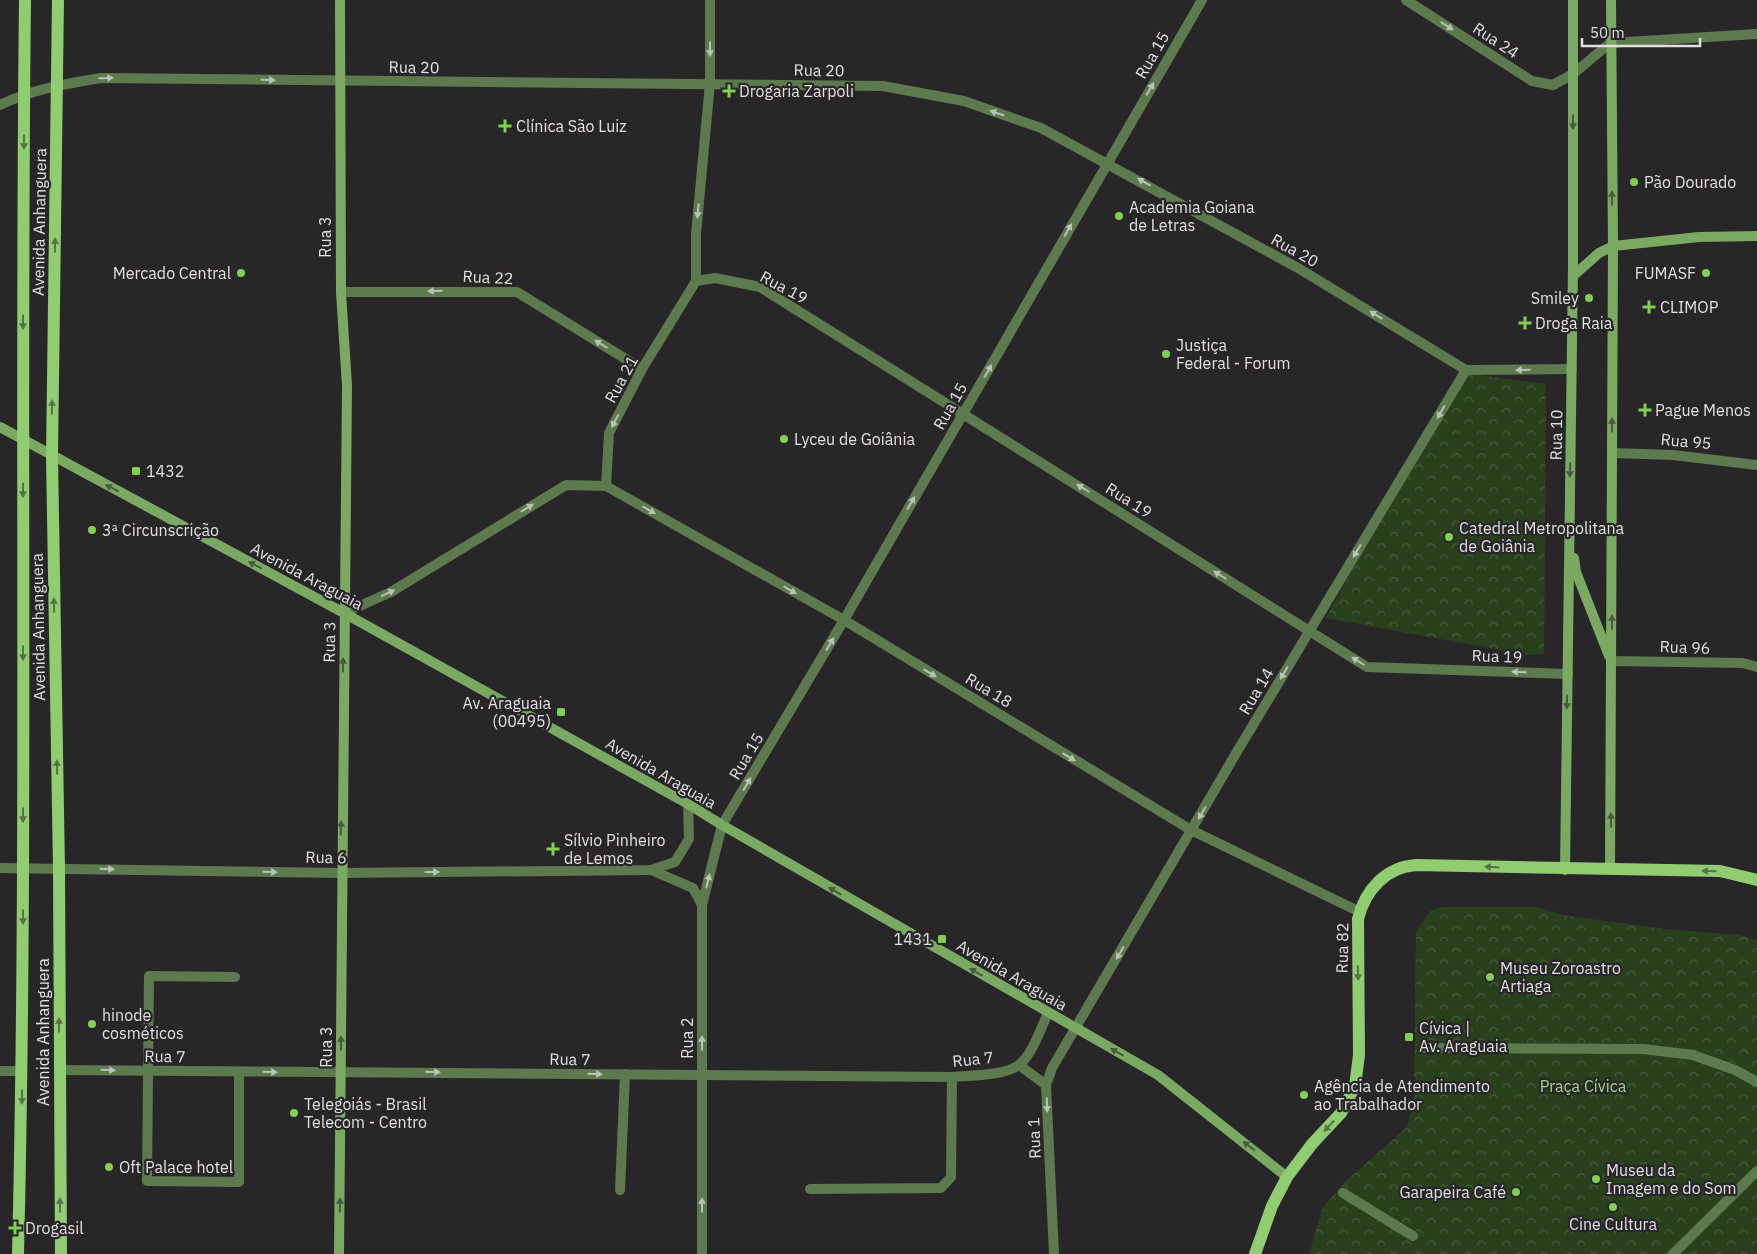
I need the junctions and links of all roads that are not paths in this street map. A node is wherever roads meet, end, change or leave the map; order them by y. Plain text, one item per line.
1 (25, 0) edge
2 (58, 0) edge
3 (340, 0) edge
4 (710, 0) edge
5 (1202, 0) edge
6 (1406, 0) edge
7 (1573, 0) edge
8 (1603, 0) edge
9 (1611, 0) edge
10 (1610, 19) junction
11 (1757, 34) edge
12 (1610, 43) junction
13 (1573, 74) junction
14 (340, 81) junction
15 (710, 83) junction
16 (58, 85) junction
17 (24, 93) junction
18 (0, 105) edge
19 (1107, 162) junction
20 (1757, 236) edge
21 (1613, 246) junction
22 (1573, 276) junction
23 (696, 281) junction
24 (341, 292) junction
25 (642, 369) junction
26 (1572, 369) junction
27 (1466, 370) junction
28 (964, 413) junction
29 (0, 427) edge
30 (23, 441) junction
31 (1612, 453) junction
32 (52, 456) junction
33 (1757, 464) edge
34 (606, 486) junction
35 (1569, 534) junction
36 (344, 613) junction
37 (844, 620) junction
38 (1309, 631) junction
39 (1611, 661) junction
40 (1757, 666) edge
41 (1568, 674) junction
42 (688, 804) junction
43 (722, 825) junction
44 (1191, 830) junction
45 (0, 868) edge
46 (24, 868) junction
47 (59, 869) junction
48 (1610, 869) junction
49 (651, 870) junction
50 (1565, 870) junction
51 (341, 873) junction
52 (1757, 880) edge
53 (702, 905) junction
54 (1360, 912) junction
55 (235, 977) dead end
56 (1048, 1013) junction
57 (1076, 1029) junction
58 (1424, 1048) dead end
59 (1019, 1065) junction
60 (59, 1070) junction
61 (0, 1071) edge
62 (22, 1071) junction
63 (149, 1071) junction
64 (239, 1072) junction
65 (341, 1072) junction
66 (625, 1074) junction
67 (702, 1075) junction
68 (952, 1077) junction
69 (1757, 1082) edge
70 (1046, 1085) junction
71 (1757, 1171) edge
72 (1287, 1176) junction
73 (620, 1190) dead end
74 (810, 1190) dead end
75 (1343, 1193) dead end
76 (1413, 1236) dead end
77 (18, 1254) edge
78 (61, 1254) edge
79 (339, 1254) edge
80 (702, 1254) edge
81 (1054, 1254) edge
82 (1255, 1254) edge
83 (1673, 1254) edge

1 - 17 main road, Avenida Anhanguera
2 - 16 main road, Avenida Anhanguera
3 - 14 main road, Rua 3
4 -> 15 street
19 -> 5 street, Rua 15
6 -> 13 street, Rua 24
7 - 13 main road, Rua 10
8 - 10 main road
9 - 10 main road
10 - 12 main road
11 - 12 street
12 - 13 street, Rua 24
21 -> 12 main road
13 -> 22 main road, Rua 10
14 - 15 street, Rua 20
16 -> 14 street, Rua 20
14 - 24 main road, Rua 3
19 -> 15 street, Rua 20
15 -> 23 street
16 - 17 street, Rua 20
32 -> 16 main road, Avenida Anhanguera
17 - 18 street, Rua 20
17 -> 30 main road, Avenida Anhanguera
27 -> 19 street, Rua 20
28 -> 19 street, Rua 15
20 - 21 main road
21 - 22 main road
31 -> 21 main road
22 - 26 main road, Rua 10
23 - 25 street, Rua 21
23 - 28 street, Rua 19
25 -> 24 street, Rua 22
24 - 36 main road, Rua 3
25 -> 34 street, Rua 21
26 -> 27 street
26 -> 35 main road, Rua 10
27 -> 38 street, Rua 14
37 -> 28 street, Rua 15
38 -> 28 street, Rua 19
29 - 30 main road, Avenida Araguaia
30 - 32 main road, Avenida Araguaia
30 -> 46 main road, Avenida Anhanguera
31 - 33 street, Rua 95
39 -> 31 main road
36 -> 32 main road, Avenida Araguaia
47 -> 32 main road, Avenida Anhanguera
36 -> 34 street
34 -> 37 street, Rua 18
35 - 39 main road
35 - 41 main road, Rua 10
36 - 42 main road, Avenida Araguaia
51 -> 36 main road, Rua 3
43 -> 37 street, Rua 15
37 -> 44 street, Rua 18
41 -> 38 street, Rua 19
38 -> 44 street, Rua 14
39 - 40 street, Rua 96
48 -> 39 main road
41 -> 50 main road, Rua 10
42 - 43 main road, Avenida Araguaia
42 - 49 street, Rua 6
53 -> 43 street, Rua 2
56 -> 43 main road, Avenida Araguaia
44 - 54 street, Rua 18
44 -> 57 street, Rua 14
45 - 46 street, Rua 6
46 - 47 street, Rua 6
46 -> 62 main road, Avenida Anhanguera
47 -> 51 street, Rua 6
60 -> 47 main road, Avenida Anhanguera
48 - 50 main road, Rua 82
52 -> 48 main road, Rua 82
51 -> 49 street, Rua 6
49 - 53 street, Rua 6
50 -> 54 main road, Rua 82
65 -> 51 main road, Rua 3
67 -> 53 street, Rua 2
54 -> 72 main road, Rua 82
55 - 63 street
56 - 57 main road, Avenida Araguaia
56 - 59 street, Rua 7
57 - 70 street, Rua 1
72 -> 57 main road, Avenida Araguaia
58 - 69 street
59 - 68 street, Rua 7
59 - 70 street
60 -> 63 street, Rua 7
78 -> 60 main road, Avenida Anhanguera
61 - 62 street
62 -> 77 main road, Avenida Anhanguera
63 - 64 street, Rua 7
63 - 64 street
64 -> 65 street, Rua 7
65 -> 66 street, Rua 7
79 -> 65 main road, Rua 3
66 - 67 street, Rua 7
66 - 73 street
67 - 68 street, Rua 7
80 -> 67 street, Rua 2
68 - 74 street
70 -> 81 street, Rua 1
71 - 83 street
72 - 82 main road, Rua 82
75 - 76 street

